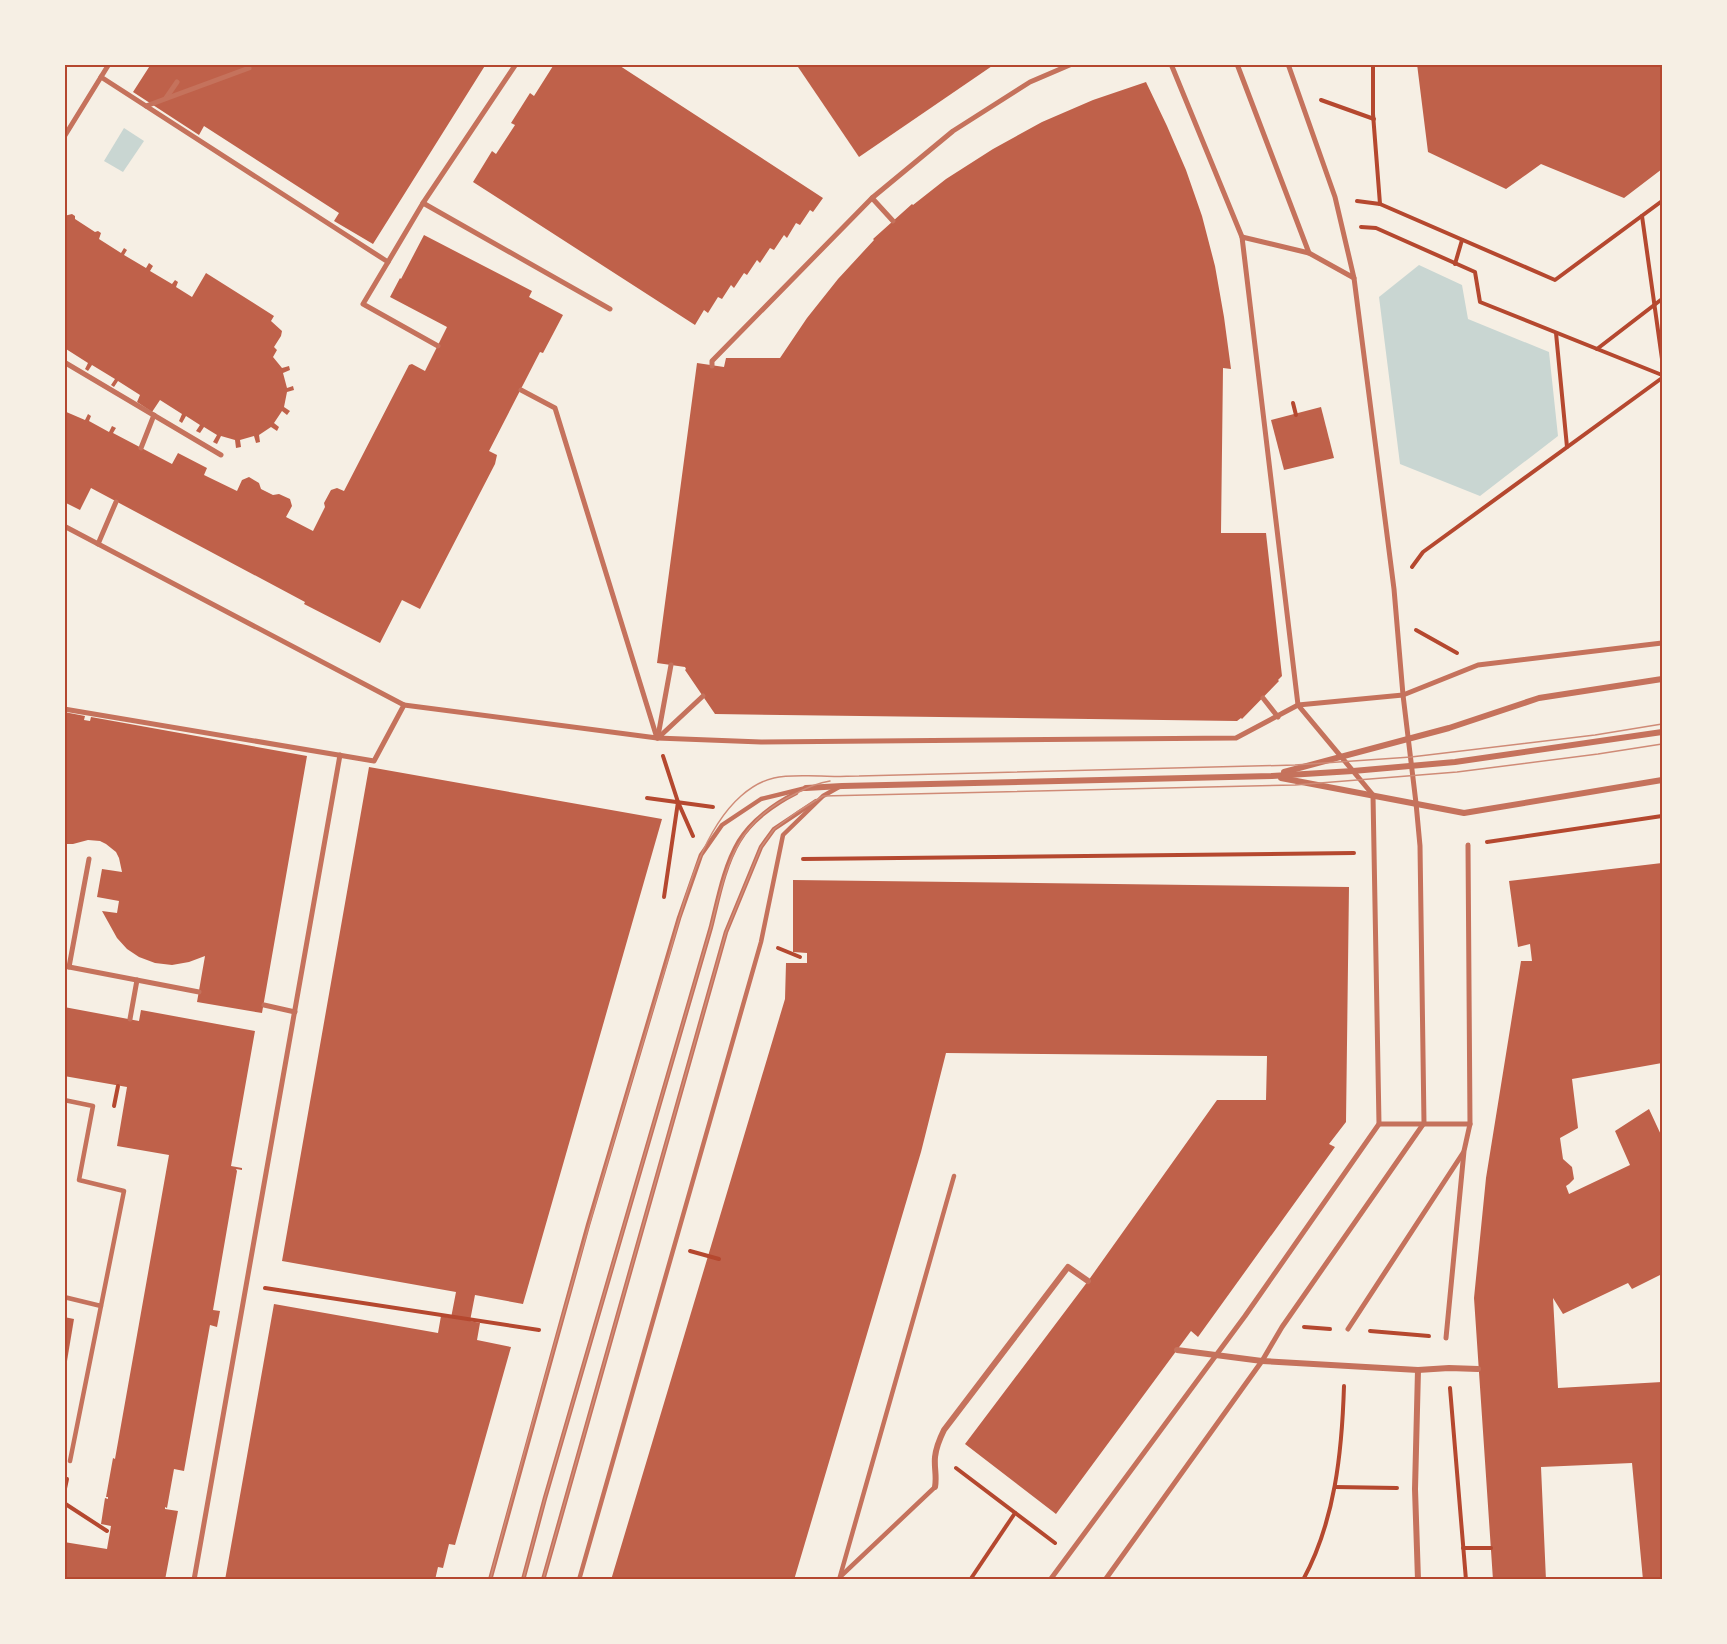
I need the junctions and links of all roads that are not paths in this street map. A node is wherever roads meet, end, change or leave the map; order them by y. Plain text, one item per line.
1 (109, 64) edge
2 (516, 64) edge
3 (1072, 64) edge
4 (1171, 64) edge
5 (1237, 64) edge
6 (1288, 64) edge
7 (249, 68) dead end
8 (101, 77) junction
9 (177, 82) dead end
10 (166, 99) junction
11 (146, 106) junction
12 (64, 137) edge
13 (872, 198) junction
14 (423, 203) junction
15 (892, 221) dead end
16 (1242, 237) junction
17 (1309, 253) junction
18 (388, 262) junction
19 (1354, 278) junction
20 (610, 309) dead end
21 (438, 346) dead end
22 (64, 362) edge
23 (711, 366) dead end
24 (521, 390) dead end
25 (154, 415) junction
26 (141, 448) dead end
27 (221, 455) dead end
28 (116, 502) dead end
29 (64, 526) edge
30 (98, 544) junction
31 (1662, 643) edge
32 (671, 665) dead end
33 (1662, 679) edge
34 (1403, 695) junction
35 (703, 696) dead end
36 (1263, 698) dead end
37 (404, 705) junction
38 (1298, 705) junction
39 (64, 709) edge
40 (1278, 717) junction
41 (1662, 732) edge
42 (657, 738) junction
43 (1408, 739) junction
44 (340, 755) junction
45 (1341, 757) junction
46 (1412, 767) junction
47 (1353, 771) junction
48 (1272, 776) junction
49 (1662, 780) edge
50 (842, 786) junction
51 (806, 788) junction
52 (1373, 795) junction
53 (823, 796) junction
54 (1416, 803) junction
55 (1468, 845) road end
56 (89, 859) dead end
57 (67, 966) edge
58 (137, 980) junction
59 (199, 992) dead end
60 (264, 1005) dead end
61 (295, 1011) junction
62 (130, 1019) dead end
63 (64, 1100) edge
64 (1379, 1124) junction
65 (1424, 1124) junction
66 (1470, 1124) junction
67 (1464, 1151) junction
68 (954, 1176) dead end
69 (1088, 1281) dead end
70 (64, 1297) edge
71 (101, 1306) junction
72 (1348, 1329) dead end
73 (1446, 1338) dead end
74 (1177, 1350) dead end
75 (1216, 1356) junction
76 (1262, 1361) junction
77 (1478, 1369) dead end
78 (1418, 1370) junction
79 (70, 1461) dead end
80 (935, 1486) joint
81 (839, 1579) edge
82 (194, 1580) edge
83 (490, 1580) edge
84 (523, 1580) edge
85 (543, 1580) edge
86 (579, 1580) edge
87 (1050, 1580) edge
88 (1105, 1580) edge
89 (1418, 1580) edge

1 - 8 street
2 - 14 street
3 - 13 street
4 - 16 street
5 - 17 street
6 - 19 street
7 - 10 street
8 - 11 street
8 - 12 street
9 - 10 street
10 - 11 street
11 - 18 street
13 - 15 street
13 - 23 street
14 - 18 street
14 - 20 street
16 - 17 street
16 - 38 street
17 - 19 street
18 - 21 street
19 - 34 street
22 - 25 street
24 - 42 street
25 - 26 street
25 - 27 street
28 - 30 street
29 - 30 street
30 - 37 street
31 - 34 street
32 - 42 street
33 - 43 street
34 - 38 street
34 - 43 street
35 - 42 street
36 - 40 street
37 - 42 street
37 - 44 street
38 - 40 street
38 - 45 street
39 - 44 street
40 - 42 street
41 - 46 street
43 - 45 street
43 - 46 street
44 - 61 street
45 - 47 street
45 - 48 street
46 - 47 street
46 - 54 street
47 - 48 street
47 - 52 street
48 - 50 street
48 - 52 street
49 - 54 street
50 - 51 street
50 - 53 lane
51 - 83 lane
51 - 84 lane
52 - 54 street
52 - 64 street
53 - 85 lane
53 - 86 lane
54 - 65 street
55 - 66 street
56 - 57 street
57 - 58 street
58 - 59 street
58 - 62 street
60 - 61 street
61 - 82 street
63 - 71 lane
64 - 65 street
64 - 75 street
65 - 66 street
65 - 76 street
66 - 67 street
67 - 72 street
67 - 73 street
68 - 81 lane
69 - 80 street
70 - 71 lane
71 - 79 lane
74 - 75 street
75 - 76 street
75 - 87 street
76 - 78 street
76 - 88 street
77 - 78 street
78 - 89 street
80 - 81 lane

